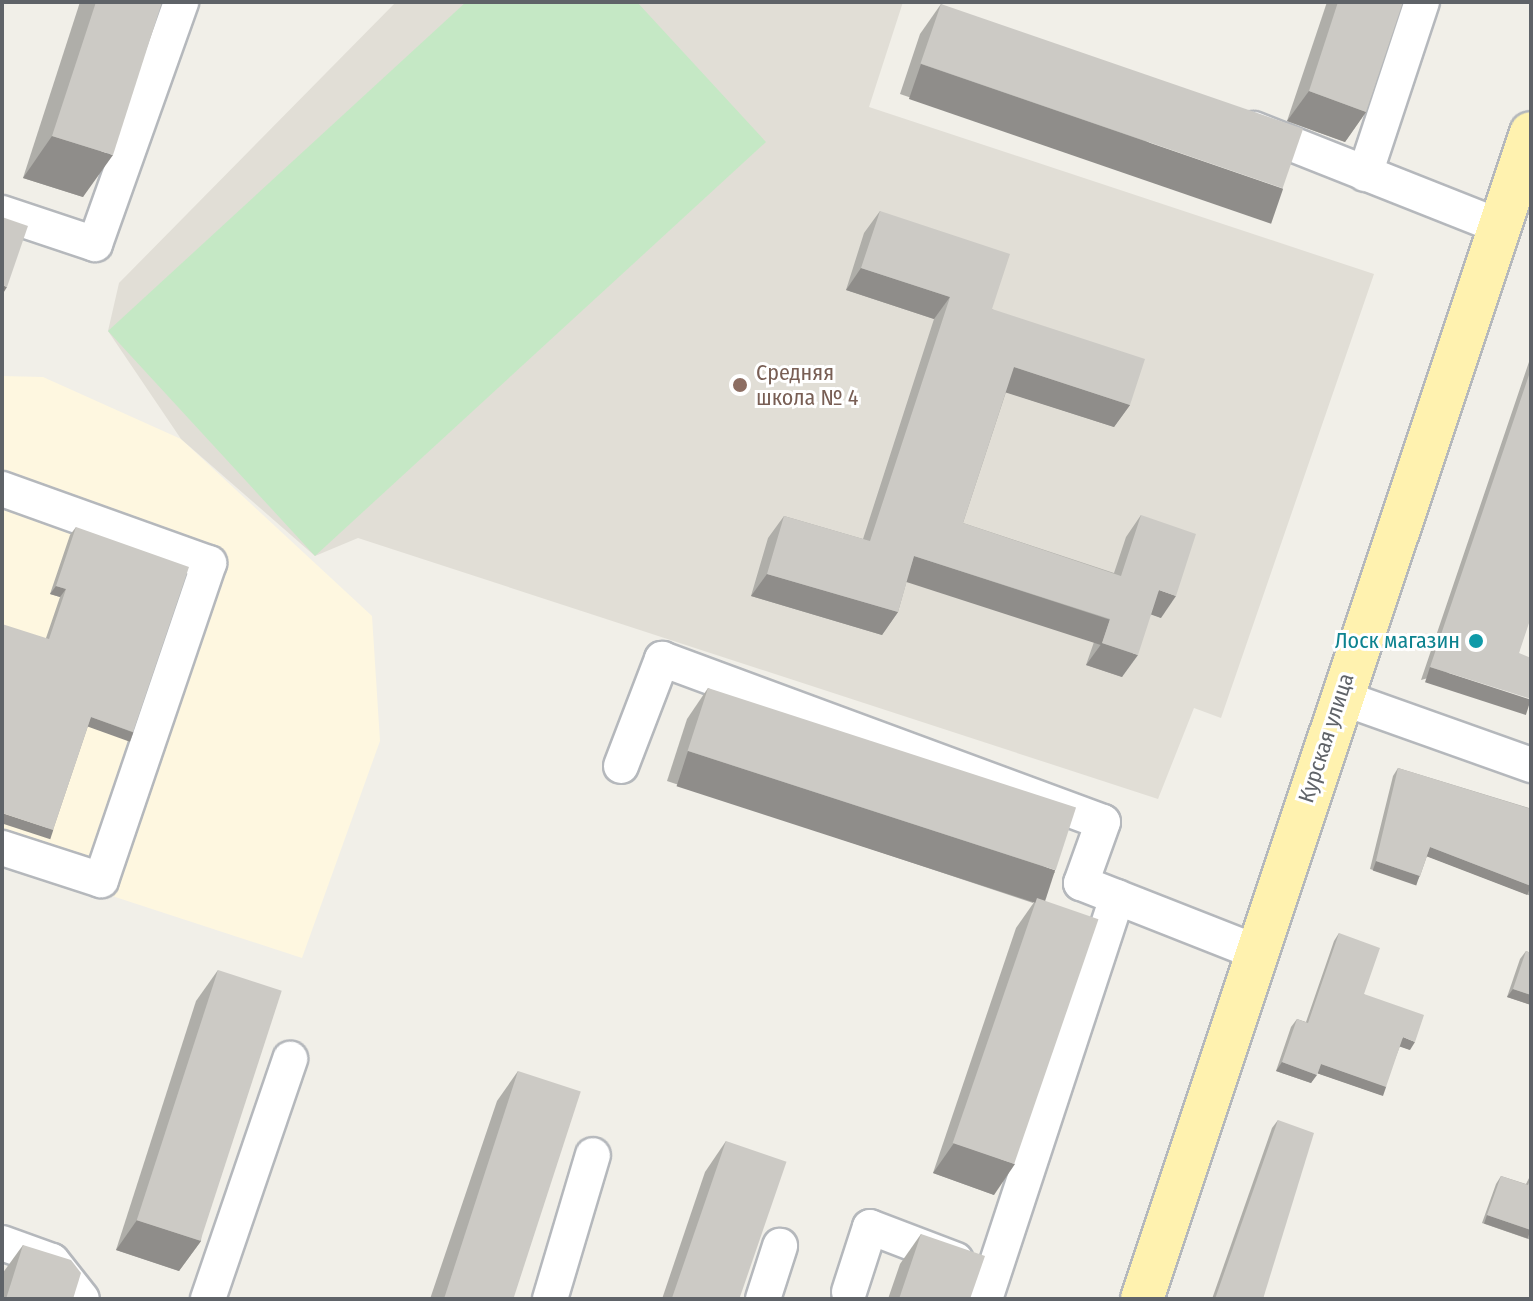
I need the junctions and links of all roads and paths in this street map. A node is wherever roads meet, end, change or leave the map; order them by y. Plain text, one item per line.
1 (181, 2) edge
2 (1422, 2) edge
3 (1220, 116) edge
4 (1531, 133) edge
5 (1365, 174) junction
6 (2, 213) edge
7 (1499, 226) junction
8 (2, 489) edge
9 (1340, 697) junction
10 (1531, 765) edge
11 (621, 766) dead end
12 (2, 848) edge
13 (1117, 897) junction
14 (1256, 952) junction
15 (290, 1059) dead end
16 (593, 1155) dead end
17 (2, 1243) edge
18 (780, 1246) dead end
19 (989, 1286) edge
20 (849, 1292) dead end
21 (82, 1299) edge
22 (208, 1299) edge
23 (550, 1299) edge
24 (763, 1299) edge
25 (1142, 1299) edge

1 - 6 street
2 - 5 street
3 - 5 street
4 - 7 main road, Курская улица
5 - 7 street
7 - 9 main road, Курская улица
8 - 12 street
9 - 10 street
9 - 14 main road, Курская улица
11 - 13 street
13 - 14 street
13 - 19 street
14 - 25 main road, Курская улица
15 - 22 street
16 - 23 street
17 - 21 street
18 - 24 street
19 - 20 street

